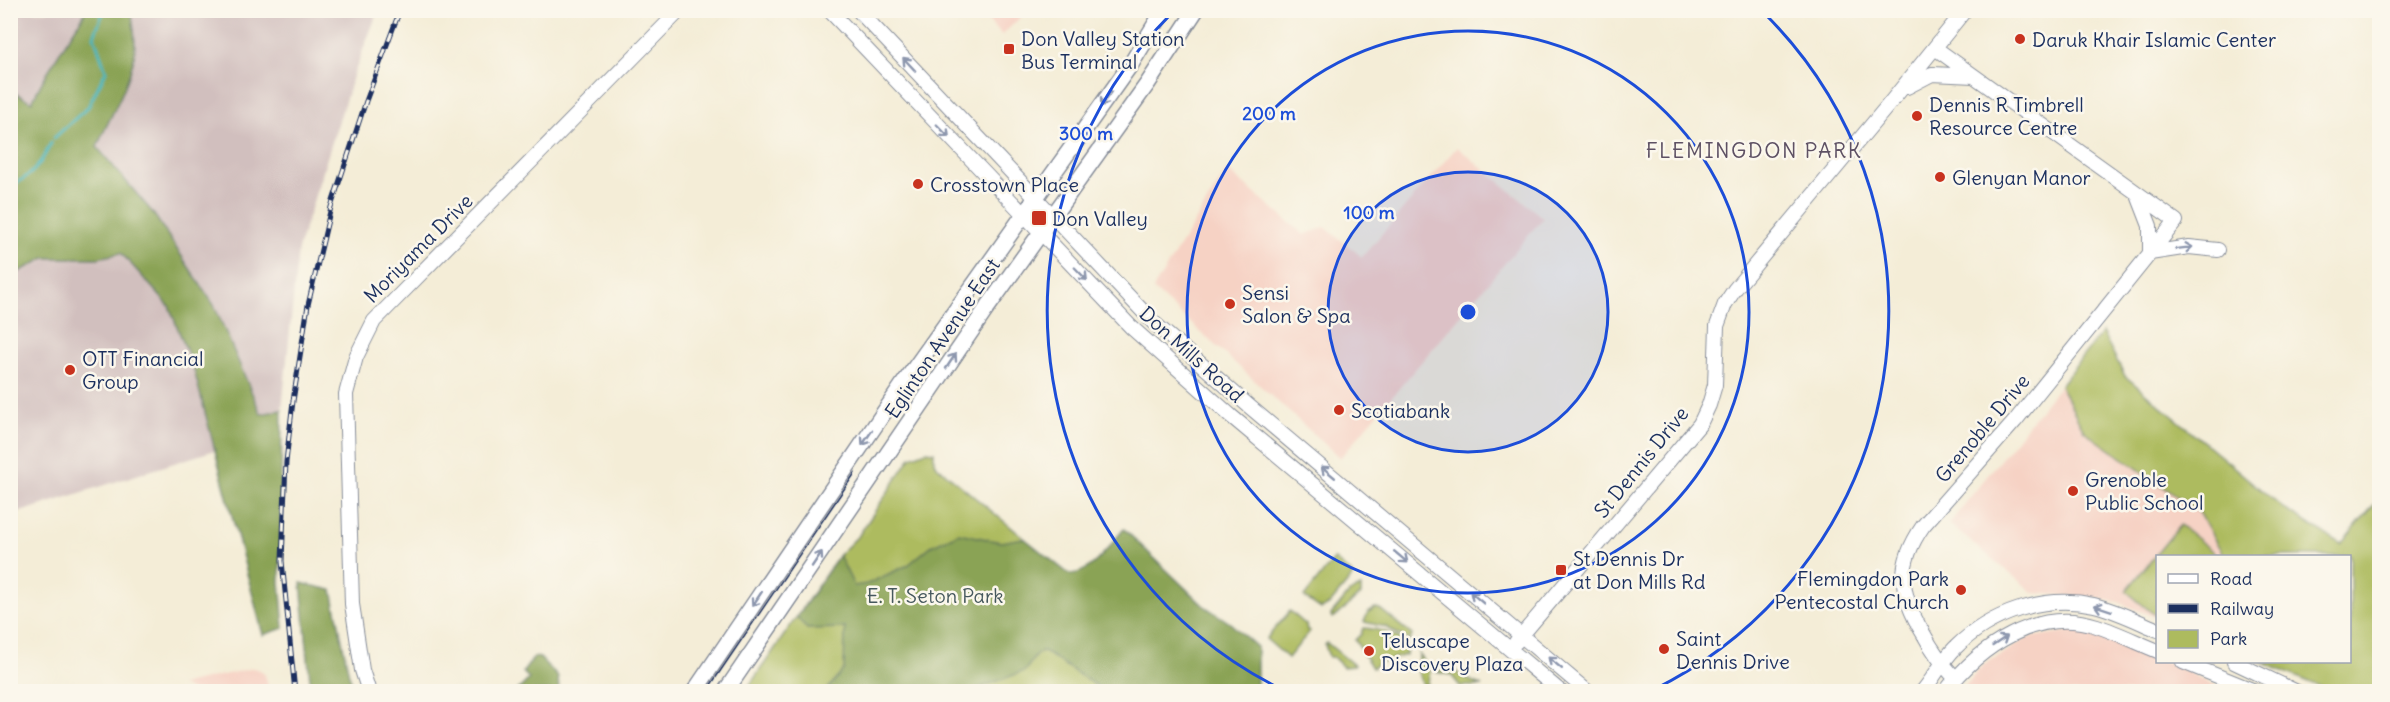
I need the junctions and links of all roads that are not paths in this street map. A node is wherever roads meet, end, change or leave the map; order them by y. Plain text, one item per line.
1 (680, 10) edge
2 (829, 10) edge
3 (858, 10) edge
4 (1164, 10) edge
5 (1196, 10) edge
6 (1965, 10) edge
7 (1935, 48) junction
8 (1976, 76) junction
9 (1890, 103) junction
10 (2137, 194) junction
11 (1035, 198) junction
12 (1023, 215) junction
13 (1052, 216) junction
14 (1040, 232) junction
15 (2218, 250) dead end
16 (2150, 253) junction
17 (2156, 630) edge
18 (1522, 635) junction
19 (1510, 648) junction
20 (2156, 651) edge
21 (2185, 663) edge
22 (2236, 663) edge
23 (1942, 664) junction
24 (1955, 678) junction
25 (369, 692) edge
26 (694, 692) edge
27 (725, 692) edge
28 (1561, 692) edge
29 (1588, 692) edge
30 (1922, 692) edge
31 (1945, 692) edge
32 (2257, 692) edge
33 (2297, 692) edge

1 - 25 street, Moriyama Drive
2 -> 12 street, Don Mills Road
11 -> 3 street, Don Mills Road
4 -> 11 main road, Eglinton Avenue East
5 - 13 main road, Eglinton Avenue East
6 - 7 street, St Dennis Drive
7 - 8 street
7 - 9 street, St Dennis Drive
8 - 9 street
8 - 10 street
9 - 18 street, St Dennis Drive
10 - 16 street
10 - 16 street, Grenoble Drive
11 - 12 main road, Eglinton Avenue East
11 - 13 street, Don Mills Road
12 - 14 street, Don Mills Road
12 -> 26 main road, Eglinton Avenue East
13 - 14 main road, Eglinton Avenue East
18 -> 13 street, Don Mills Road
14 -> 19 street, Don Mills Road
27 -> 14 main road, Eglinton Avenue East
16 -> 15 street
16 - 23 street, Grenoble Drive
17 -> 23 street
18 - 19 street, St Dennis Drive
29 -> 18 street, Don Mills Road
19 - 28 street, Don Mills Road
24 -> 20 street
21 - 32 street
22 - 33 street
23 - 24 street, Grenoble Drive
23 - 30 street
24 - 31 street

